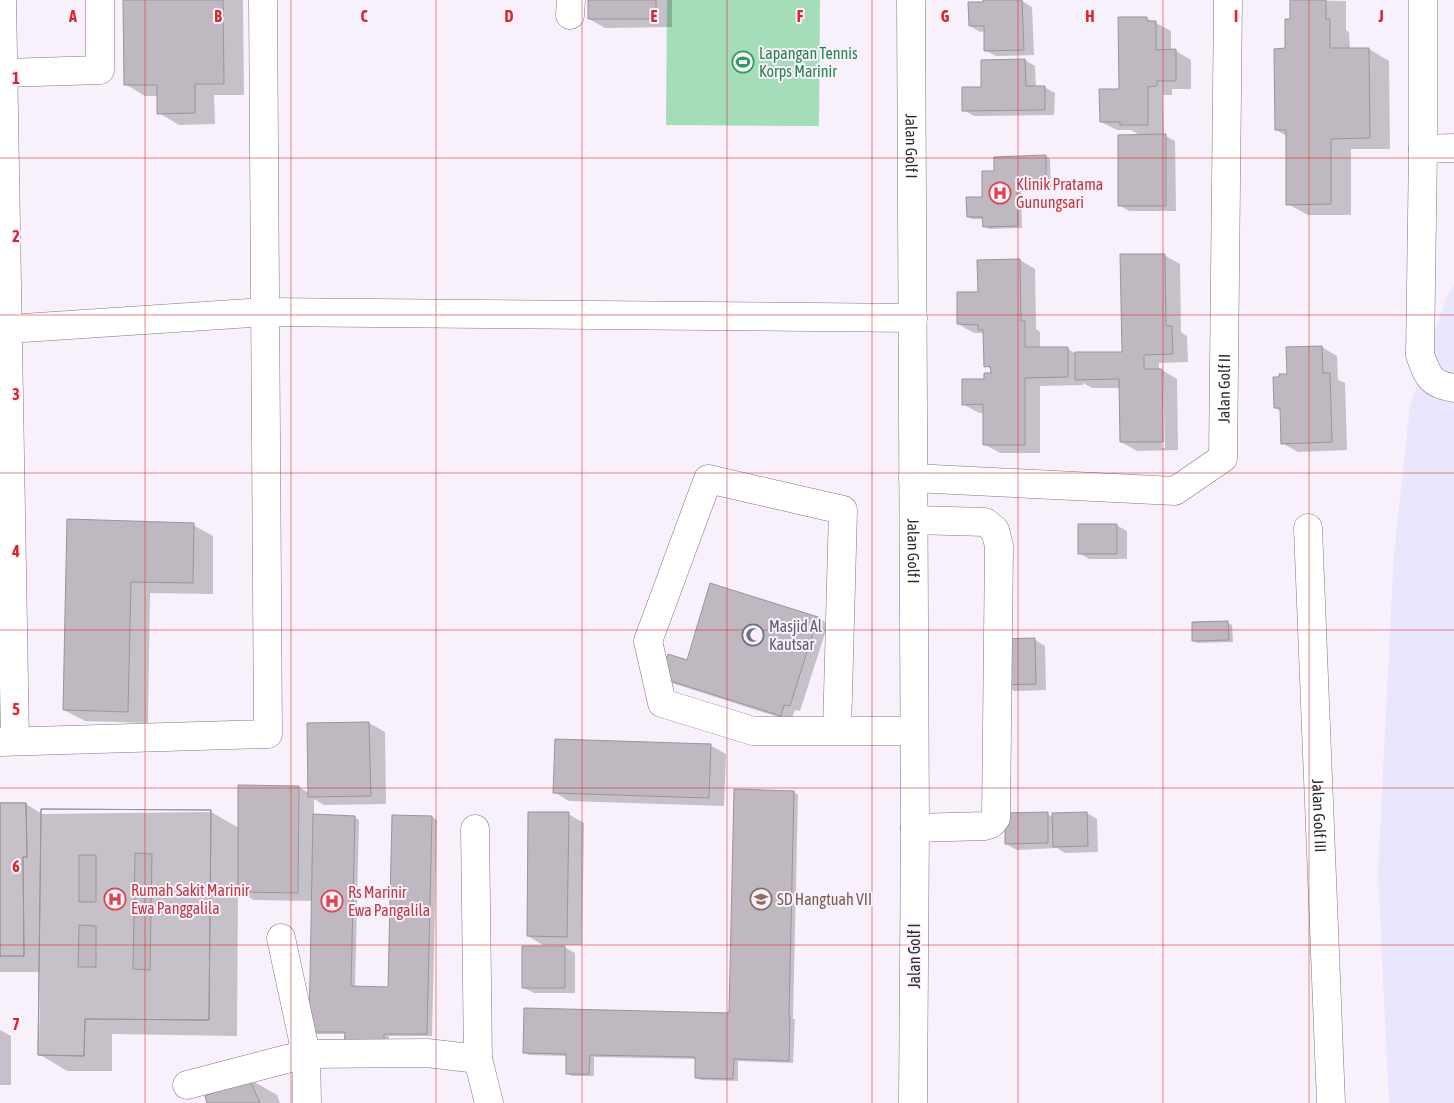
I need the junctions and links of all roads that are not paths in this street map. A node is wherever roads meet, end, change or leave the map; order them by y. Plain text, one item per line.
1 (2, 0) edge
2 (100, 0) edge
3 (263, 0) edge
4 (911, 0) edge
5 (1228, 0) edge
6 (1423, 0) edge
7 (4, 73) junction
8 (1454, 148) edge
9 (1424, 150) junction
10 (265, 312) junction
11 (913, 318) junction
12 (8, 329) junction
13 (1454, 388) edge
14 (913, 478) junction
15 (914, 520) junction
16 (1308, 528) dead end
17 (838, 731) junction
18 (914, 731) junction
19 (8, 742) edge
20 (476, 828) dead end
21 (915, 828) junction
22 (281, 938) dead end
23 (306, 1054) junction
24 (478, 1059) junction
25 (187, 1084) dead end
26 (307, 1103) edge
27 (489, 1103) edge
28 (913, 1103) edge
29 (1331, 1103) edge

1 - 7 street
2 - 7 street
3 - 10 street
4 - 11 street, Jalan Golf I
5 - 14 street, Jalan Golf II
6 - 9 street
7 - 12 street
8 - 9 street
9 - 13 street
10 - 11 street
10 - 12 street
10 - 19 street
11 - 14 street, Jalan Golf I
12 - 19 street
14 - 15 street, Jalan Golf I
15 - 18 street, Jalan Golf I
15 - 21 street
16 - 29 street, Jalan Golf III
17 - 17 street
17 - 18 street
18 - 21 street, Jalan Golf I
20 - 24 street
21 - 28 street, Jalan Golf I
22 - 23 street
23 - 24 street
23 - 25 street
23 - 26 street
24 - 27 street

